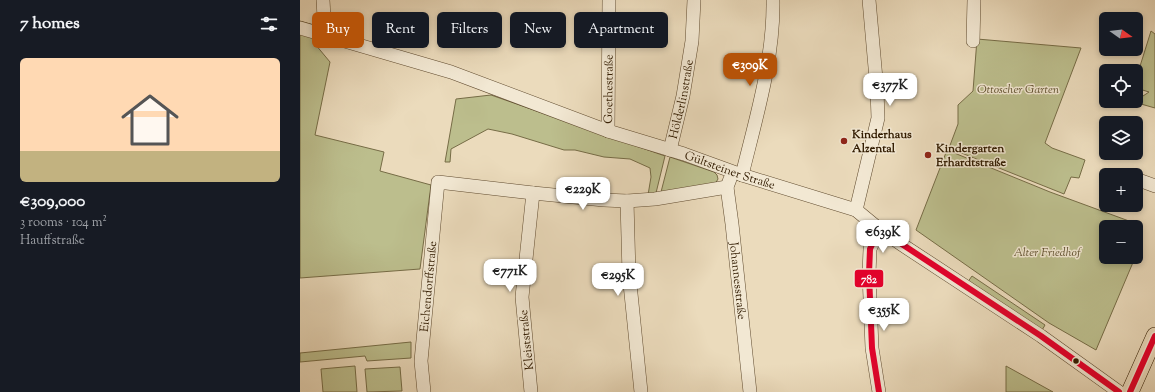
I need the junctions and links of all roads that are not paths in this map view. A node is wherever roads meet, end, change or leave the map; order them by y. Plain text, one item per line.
1 (323, 0) edge
2 (609, 0) edge
3 (694, 0) edge
4 (774, 0) edge
5 (869, 0) edge
6 (974, 0) edge
7 (323, 12) edge
8 (300, 28) edge
9 (312, 32) edge
10 (973, 41) dead end
11 (364, 47) edge
12 (608, 131) junction
13 (670, 150) junction
14 (738, 174) junction
15 (1143, 182) edge
16 (1155, 186) edge
17 (727, 187) junction
18 (533, 194) junction
19 (627, 201) junction
20 (856, 210) junction
21 (879, 229) junction
22 (1155, 336) edge
23 (424, 392) edge
24 (531, 392) edge
25 (641, 392) edge
26 (750, 392) edge
27 (879, 392) edge
28 (1119, 392) edge
29 (1130, 392) edge

1 - 7 street
2 - 12 street, Goethestraße
3 - 13 street, Hölderlinstraße
4 - 14 street, Johannesstraße
5 - 20 street
6 - 10 street
8 - 9 street, Gültsteiner Straße
11 - 12 street, Gültsteiner Straße
12 - 13 street, Gültsteiner Straße
13 - 14 street, Gültsteiner Straße
14 - 17 street, Johannesstraße
14 - 20 street, Gültsteiner Straße
15 - 16 street
17 - 19 street
17 - 26 street, Johannesstraße
18 - 19 street
18 - 23 street, Eichendorffstraße
18 - 24 street, Kleiststraße
19 - 25 street
20 - 21 street, Gültsteiner Straße
21 - 27 street
21 - 28 street, Gültsteiner Straße
22 - 29 main road

